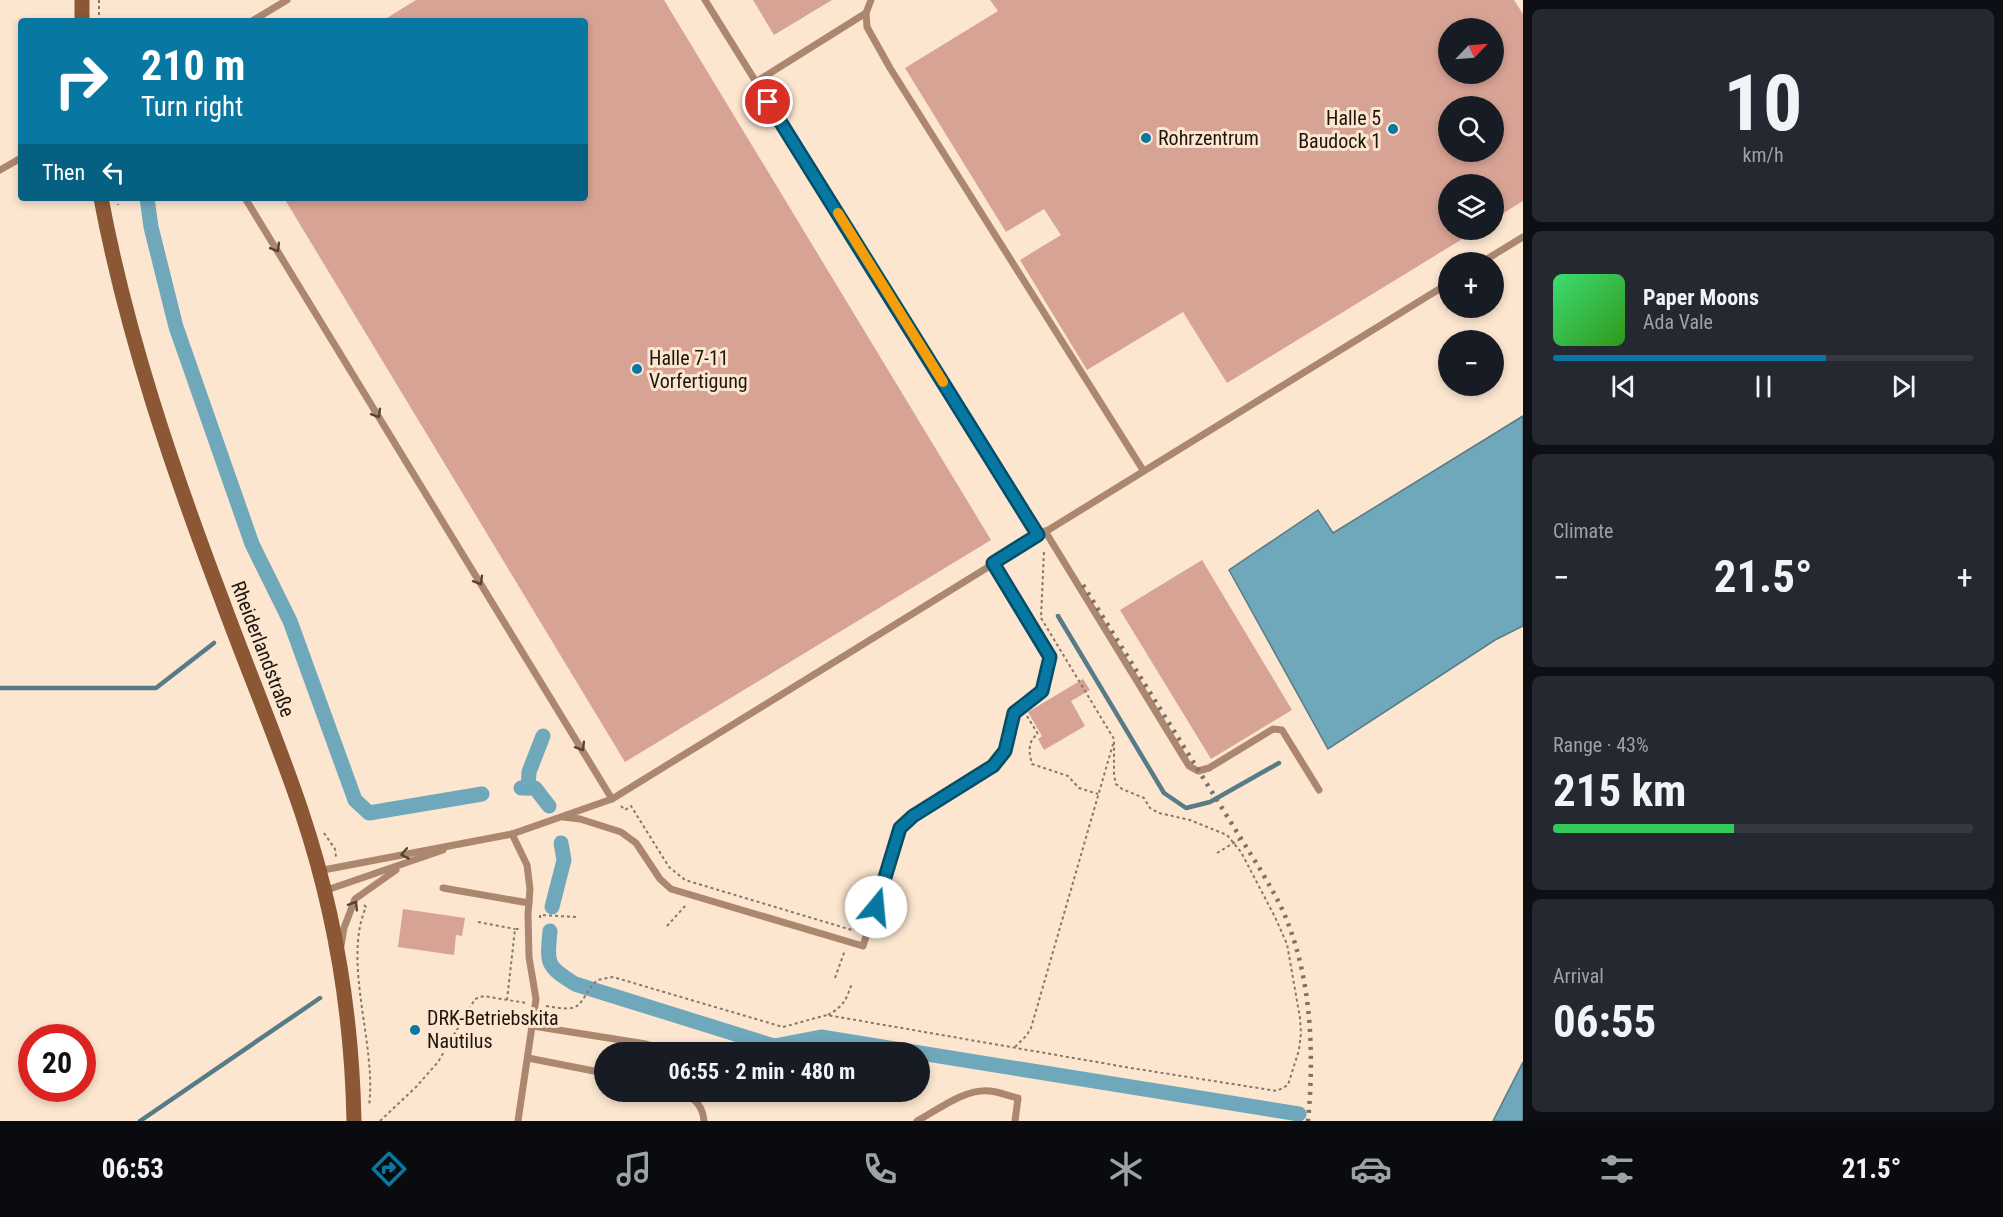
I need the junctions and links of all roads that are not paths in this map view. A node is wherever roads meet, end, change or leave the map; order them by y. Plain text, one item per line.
1 (82, 0) edge
2 (287, 0) edge
3 (705, 0) edge
4 (871, 0) edge
5 (866, 13) junction
6 (82, 18) edge
7 (257, 18) edge
8 (756, 82) junction
9 (18, 160) edge
10 (0, 170) edge
11 (102, 201) edge
12 (247, 201) edge
13 (1523, 237) edge
14 (1498, 252) edge
15 (1438, 290) edge
16 (1143, 470) junction
17 (1042, 533) junction
18 (993, 563) junction
19 (1319, 790) dead end
20 (612, 799) junction
21 (560, 817) junction
22 (512, 834) junction
23 (462, 843) junction
24 (403, 865) junction
25 (318, 871) junction
26 (443, 888) dead end
27 (324, 891) junction
28 (529, 903) junction
29 (339, 961) junction
30 (533, 1026) junction
31 (633, 1042) edge
32 (528, 1058) junction
33 (594, 1071) edge
34 (698, 1102) edge
35 (354, 1121) edge
36 (518, 1121) edge
37 (704, 1121) edge
38 (917, 1121) edge
39 (1015, 1121) edge

1 - 6 main road
2 - 7 lane
3 - 8 lane
4 - 5 lane
5 - 8 lane
5 - 16 lane
8 - 17 lane
9 - 10 lane
11 - 25 main road, Rheiderlandstraße
12 -> 20 lane
13 - 14 lane
15 - 16 lane
16 - 17 lane
17 - 18 lane
17 - 19 lane
18 - 20 lane
18 - 21 lane
20 - 21 lane
21 - 22 lane
22 - 23 lane
22 - 28 lane
23 - 24 lane
23 -> 25 lane
24 - 27 lane
29 -> 24 lane
25 - 27 main road, Rheiderlandstraße
26 - 28 lane
27 - 29 main road, Rheiderlandstraße
28 - 30 lane
29 - 35 main road, Rheiderlandstraße
30 - 31 lane
30 - 32 lane
32 - 33 lane
32 - 36 lane
34 - 37 lane
38 - 39 lane

